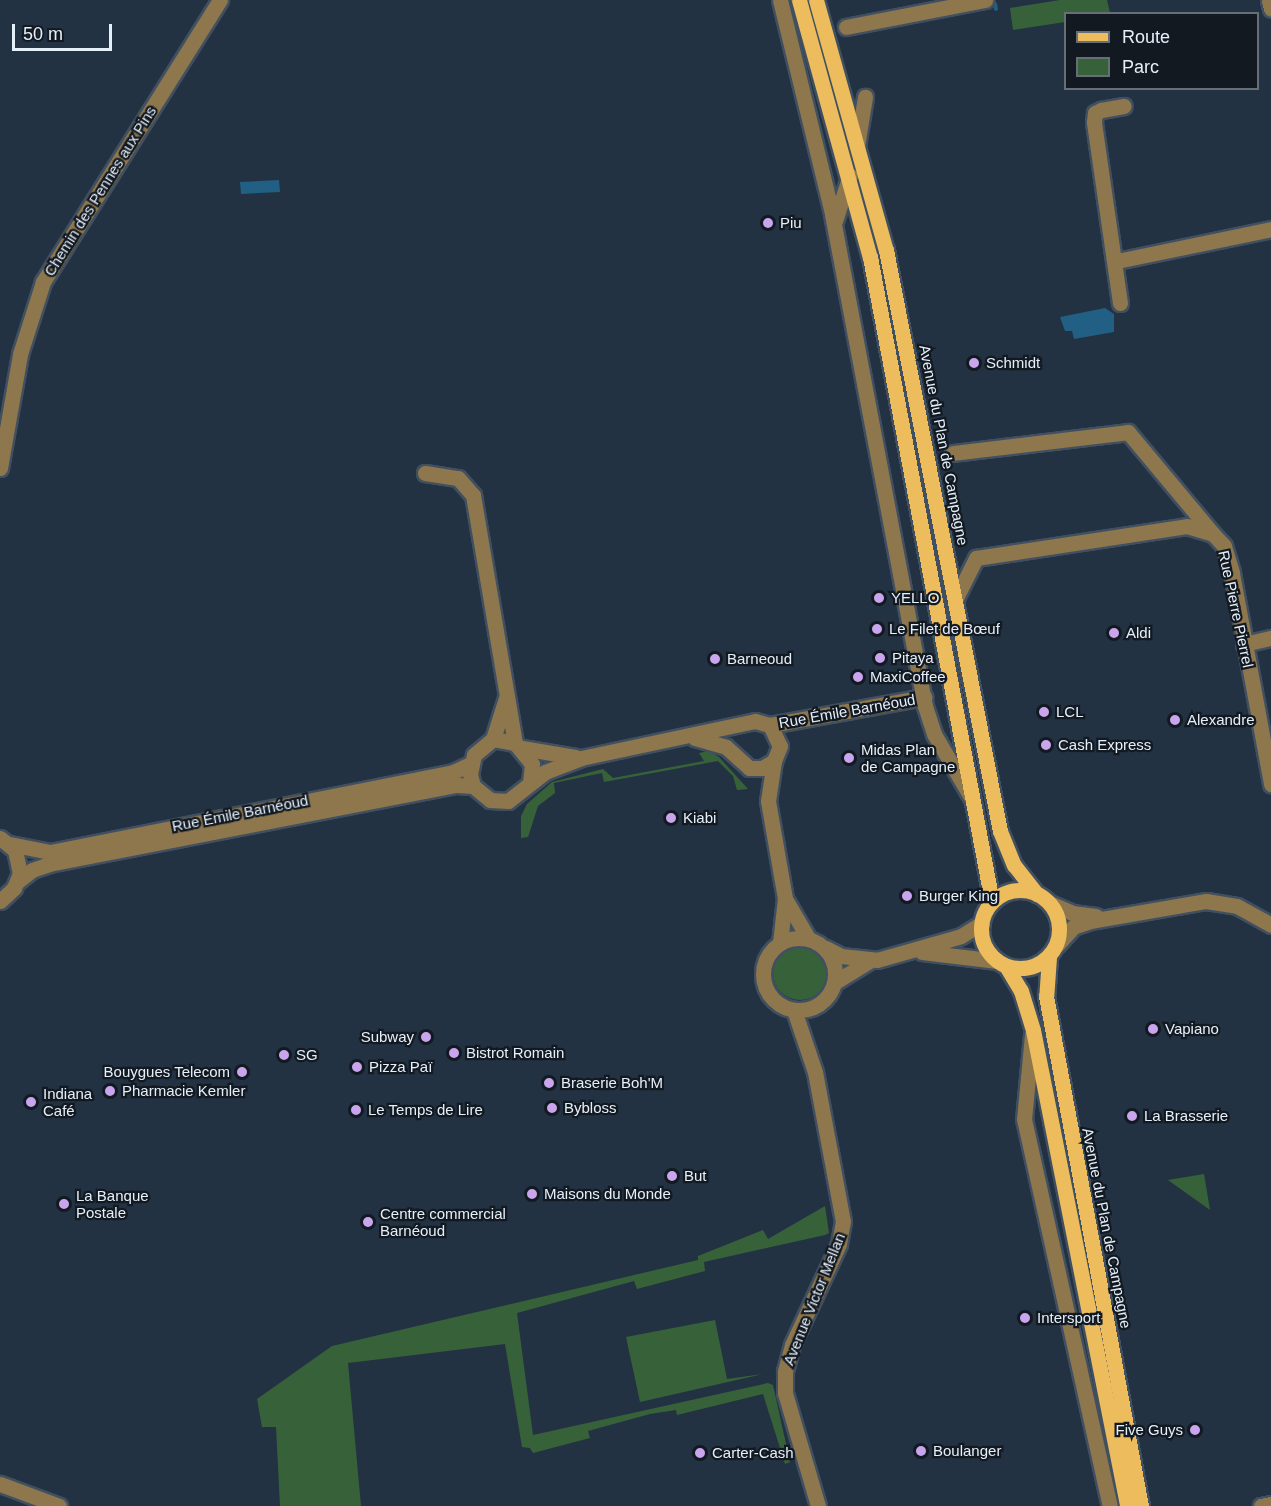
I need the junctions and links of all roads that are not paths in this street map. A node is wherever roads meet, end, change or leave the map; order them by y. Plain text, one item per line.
1 (220, 0) edge
2 (780, 0) edge
3 (799, 0) edge
4 (816, 0) edge
5 (985, 0) edge
6 (1269, 0) edge
7 (1271, 9) edge
8 (846, 27) dead end
9 (865, 97) dead end
10 (1124, 106) dead end
11 (857, 146) junction
12 (849, 175) junction
13 (834, 224) junction
14 (1271, 229) edge
15 (1117, 261) junction
16 (1120, 303) dead end
17 (953, 453) dead end
18 (0, 468) edge
19 (425, 473) dead end
20 (1213, 534) junction
21 (956, 598) junction
22 (1271, 638) edge
23 (1244, 644) junction
24 (507, 695) junction
25 (924, 697) junction
26 (748, 723) junction
27 (770, 725) junction
28 (691, 737) junction
29 (493, 740) junction
30 (519, 745) junction
31 (735, 754) junction
32 (581, 758) junction
33 (774, 761) junction
34 (470, 764) junction
35 (749, 768) junction
36 (530, 783) junction
37 (1271, 784) edge
38 (473, 786) junction
39 (768, 801) junction
40 (976, 805) junction
41 (5, 841) edge
42 (18, 881) junction
43 (785, 898) junction
44 (1043, 898) junction
45 (0, 901) edge
46 (992, 902) junction
47 (1114, 915) junction
48 (982, 923) junction
49 (1271, 925) edge
50 (808, 938) junction
51 (780, 942) junction
52 (826, 948) junction
53 (1053, 951) junction
54 (913, 952) junction
55 (871, 960) junction
56 (1002, 963) junction
57 (835, 982) junction
58 (813, 1008) junction
59 (794, 1010) junction
60 (1033, 1029) junction
61 (811, 1054) junction
62 (0, 1484) edge
63 (1271, 1504) edge
64 (59, 1506) edge
65 (818, 1506) edge
66 (1110, 1506) edge
67 (1127, 1506) edge
68 (1142, 1506) edge
69 (1261, 1506) edge

1 - 18 street, Chemin des Pennes aux Pins
2 - 13 street
3 - 12 main road
4 - 11 main road, Avenue du Plan de Campagne
5 - 8 street
6 - 7 street
9 - 11 street
10 - 15 street
11 - 21 main road, Avenue du Plan de Campagne
12 - 13 street
12 - 40 main road
13 - 25 street
14 - 15 street
15 - 16 street
17 - 20 street
19 - 24 street
20 - 21 street, Rue Pierre Pierrel
20 - 23 street, Rue Pierre Pierrel
21 - 44 main road, Avenue du Plan de Campagne
22 - 23 street
23 - 37 street, Rue Pierre Pierrel
24 - 29 street
24 - 30 street
25 - 27 street, Rue Émile Barnéoud
25 - 40 street
26 - 27 street
26 - 28 street
26 - 31 street
27 - 33 street
28 - 31 street
28 - 32 street
29 - 30 street
29 - 34 street, Rue Émile Barnéoud
30 - 32 street
30 - 36 street
31 - 35 street
32 - 36 street
33 - 35 street
33 - 39 street
34 - 38 street
34 - 41 street, Rue Émile Barnéoud
35 - 39 street
36 - 38 street
38 - 42 street, Rue Émile Barnéoud
39 - 43 street
40 - 46 main road
41 - 42 street
42 - 45 street, Rue Émile Barnéoud
43 - 50 street
43 - 51 street
44 - 46 main road
44 - 47 street
44 - 53 main road
46 - 48 main road
47 - 49 street
47 - 53 street
48 - 54 street
48 - 56 main road
50 - 51 street
50 - 52 street
51 - 59 street
52 - 55 street
52 - 57 street
53 - 56 main road
53 - 68 main road, Avenue du Plan de Campagne
54 - 55 street
54 - 56 street
55 - 57 street
56 - 60 main road
57 - 58 street
58 - 59 street
58 - 61 street, Avenue Victor Mellan
59 - 61 street, Avenue Victor Mellan
60 - 66 street
60 - 67 main road
61 - 65 street, Avenue Victor Mellan
62 - 64 street
63 - 69 street

